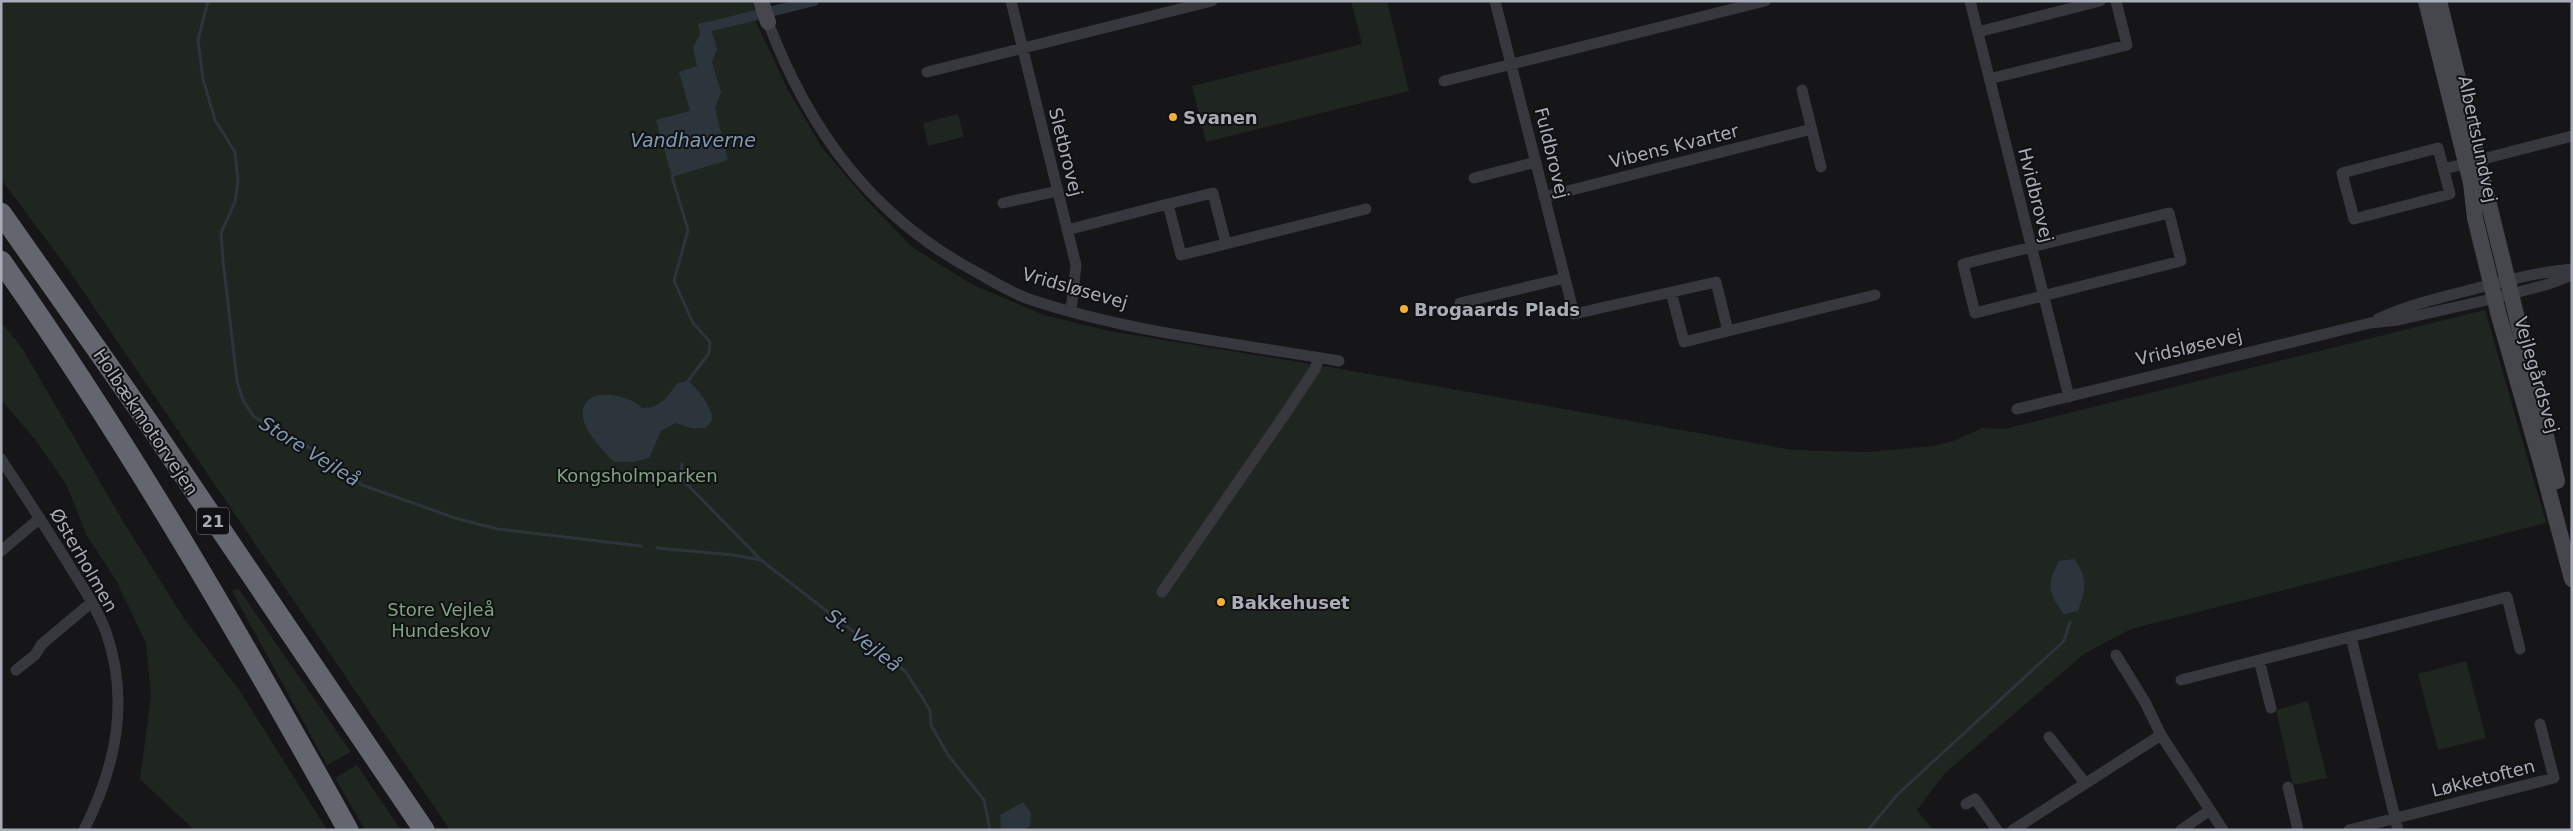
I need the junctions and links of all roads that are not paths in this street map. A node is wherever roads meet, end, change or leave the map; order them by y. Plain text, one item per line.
1 (761, 1) edge
2 (1011, 1) edge
3 (1212, 1) edge
4 (1495, 1) edge
5 (1765, 1) edge
6 (1970, 1) edge
7 (2100, 1) edge
8 (2116, 1) edge
9 (2426, 1) edge
10 (2439, 1) edge
11 (768, 22) joint
12 (1978, 32) junction
13 (1023, 49) junction
14 (1511, 66) junction
15 (927, 72) dead end
16 (1989, 79) junction
17 (1444, 81) dead end
18 (1802, 90) dead end
19 (1812, 129) junction
20 (2572, 136) edge
21 (1536, 162) junction
22 (2473, 162) junction
23 (1821, 167) dead end
24 (2444, 169) junction
25 (1474, 178) dead end
26 (1058, 191) junction
27 (1544, 196) junction
28 (1003, 204) dead end
29 (1168, 204) junction
30 (1366, 209) dead end
31 (1, 213) edge
32 (1067, 230) junction
33 (1226, 244) junction
34 (2031, 248) junction
35 (1, 261) edge
36 (2572, 269) edge
37 (2572, 275) edge
38 (1565, 278) junction
39 (2510, 287) junction
40 (1671, 292) junction
41 (2492, 292) junction
42 (1875, 295) dead end
43 (2043, 296) junction
44 (1460, 303) dead end
45 (1071, 312) junction
46 (1728, 331) junction
47 (1319, 358) junction
48 (1339, 361) dead end
49 (2069, 396) junction
50 (2017, 409) dead end
51 (1, 459) edge
52 (40, 518) junction
53 (2572, 539) edge
54 (1, 551) edge
55 (2572, 579) edge
56 (1162, 592) dead end
57 (92, 602) junction
58 (2351, 637) junction
59 (2520, 649) dead end
60 (2116, 656) dead end
61 (2259, 660) junction
62 (16, 670) dead end
63 (2181, 680) dead end
64 (2271, 708) dead end
65 (2540, 724) dead end
66 (2161, 735) junction
67 (2049, 738) dead end
68 (2085, 783) junction
69 (2288, 787) dead end
70 (1966, 804) dead end
71 (2210, 810) junction
72 (2397, 824) edge
73 (84, 830) edge
74 (348, 830) edge
75 (424, 830) edge
76 (1997, 830) edge
77 (2013, 830) edge
78 (2181, 830) edge
79 (2223, 830) edge
80 (2298, 830) edge
81 (2350, 830) edge

1 - 11 street, Vridsløsevej
2 - 13 street, Sletbrovej
3 - 13 street
4 - 14 street, Fuldbrovej
5 - 14 street
6 - 12 street, Hvidbrovej
7 - 12 street
8 - 16 street
9 - 22 street, Albertslundvej
10 - 22 street, Albertslundvej
11 - 45 street, Vridsløsevej
12 - 16 street, Hvidbrovej
13 - 15 street
13 - 26 street, Sletbrovej
14 - 17 street
14 - 21 street, Fuldbrovej
16 - 34 street, Hvidbrovej
18 - 19 street
19 - 23 street
19 - 27 street, Vibens Kvarter
20 - 22 street
21 - 25 street
21 - 27 street, Fuldbrovej
22 - 24 street
22 - 39 street, Albertslundvej
22 - 41 street, Albertslundvej
24 - 24 street
26 - 28 street
26 - 32 street, Sletbrovej
27 - 38 street, Fuldbrovej
29 - 32 street
29 - 33 street
29 - 33 street
30 - 33 street
31 - 75 highway, Holbækmotorvejen / 21
32 - 45 street, Sletbrovej
34 - 43 street, Hvidbrovej
34 - 43 street
34 - 43 street
35 - 74 highway, Holbækmotorvejen / 21
36 - 39 street
37 - 39 street
38 - 40 street, Fuldbrovej
38 - 44 street
39 - 41 street, Vridsløsevej
39 - 53 street, Vejlegårdsvej
40 - 46 street
40 - 46 street
41 - 49 street, Vridsløsevej
41 - 55 street, Vejlegårdsvej
42 - 46 street
43 - 49 street, Hvidbrovej
45 - 47 street, Vridsløsevej
47 - 48 street, Vridsløsevej
47 - 56 street
49 - 50 street, Vridsløsevej
51 - 52 street, Østerholmen
52 - 54 street
52 - 57 street, Østerholmen
57 - 62 street
57 - 73 street, Østerholmen
58 - 59 street
58 - 61 street
58 - 72 street
60 - 66 street
61 - 63 street
61 - 64 street
65 - 72 street, Løkketoften
66 - 68 street
66 - 71 street
67 - 68 street
68 - 77 street
69 - 80 street
70 - 76 street
71 - 78 street
71 - 79 street
72 - 81 street, Løkketoften

